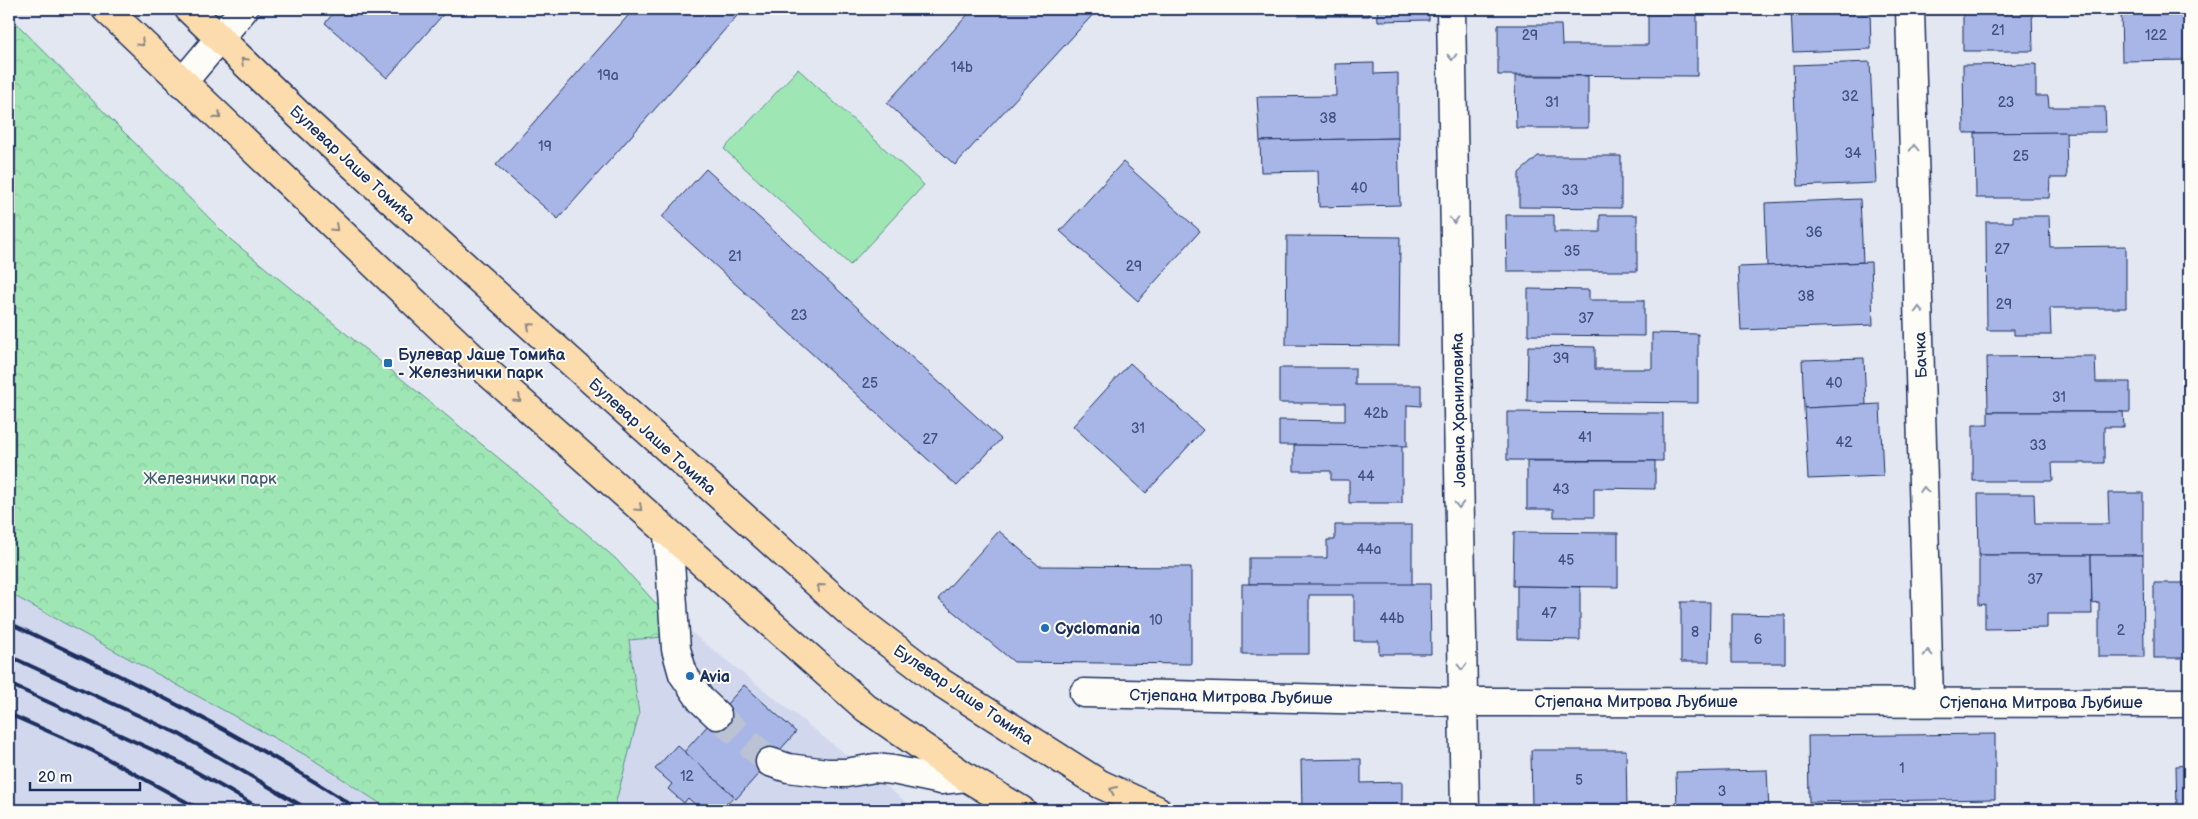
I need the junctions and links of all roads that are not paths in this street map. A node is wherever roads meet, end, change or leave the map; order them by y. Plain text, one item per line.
1 (106, 9) edge
2 (189, 9) edge
3 (244, 9) edge
4 (1451, 9) edge
5 (1910, 9) edge
6 (220, 38) junction
7 (182, 83) junction
8 (668, 534) junction
9 (1084, 693) dead end
10 (1930, 701) junction
11 (1462, 702) junction
12 (2189, 703) edge
13 (717, 715) tunnel mouth
14 (770, 762) tunnel mouth
15 (966, 777) junction
16 (1021, 810) edge
17 (1157, 810) edge
18 (1465, 810) edge

1 -> 7 main road
2 - 6 main road, Булевар Јаше Томића
3 - 6 street
4 -> 11 street, Јована Храниловића
10 -> 5 street, Бачка
6 - 7 street
17 -> 6 main road, Булевар Јаше Томића
7 -> 8 main road
8 - 13 street
8 - 15 main road
9 - 11 street, Стјепана Митрова Љубише
10 - 11 street, Стјепана Митрова Љубише
10 - 12 street, Стјепана Митрова Љубише
11 - 18 street, Јована Храниловића
14 - 15 street
15 - 16 main road

